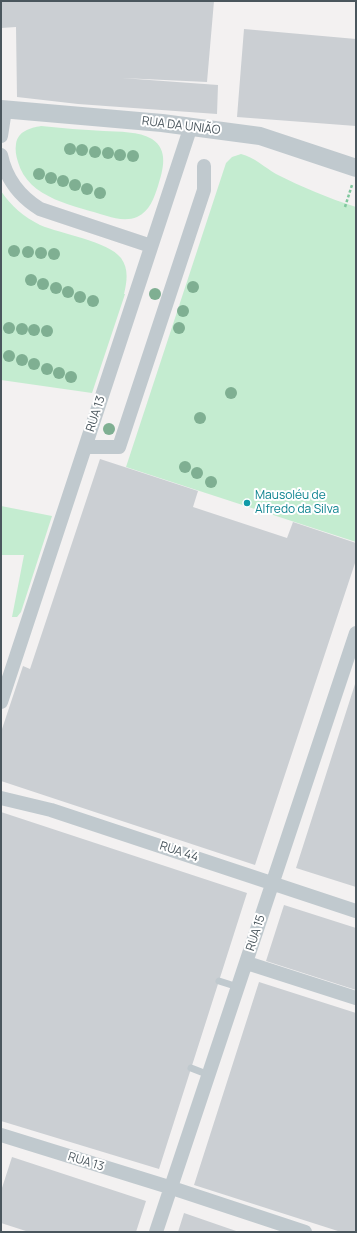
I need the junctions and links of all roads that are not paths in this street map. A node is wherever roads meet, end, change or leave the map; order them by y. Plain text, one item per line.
1 (3, 109) edge
2 (191, 126) junction
3 (1, 136) edge
4 (1, 155) edge
5 (204, 166) dead end
6 (355, 174) edge
7 (151, 246) junction
8 (86, 448) junction
9 (356, 633) edge
10 (1, 702) edge
11 (1, 798) edge
12 (273, 884) junction
13 (356, 911) edge
14 (247, 962) junction
15 (219, 981) dead end
16 (238, 987) junction
17 (356, 998) edge
18 (191, 1068) dead end
19 (209, 1075) junction
20 (1, 1135) edge
21 (172, 1188) junction
22 (156, 1232) edge
23 (305, 1232) edge

1 - 2 street, RUA DA UNIÃO
1 - 3 street
2 - 6 street, RUA DA UNIÃO
2 - 7 street, RUA 13
4 - 7 street
5 - 8 street
7 - 8 street, RUA 13
8 - 10 street, RUA 13
9 - 12 street, RUA 15
11 - 12 street, RUA 44
12 - 13 street, RUA 44
12 - 14 street, RUA 15
14 - 16 street, RUA 15
14 - 17 street
15 - 16 lane
16 - 19 street, RUA 15
18 - 19 lane
19 - 21 street, RUA 15
20 - 21 street, RUA 13
21 - 22 street, RUA 15
21 - 23 street, RUA 13

